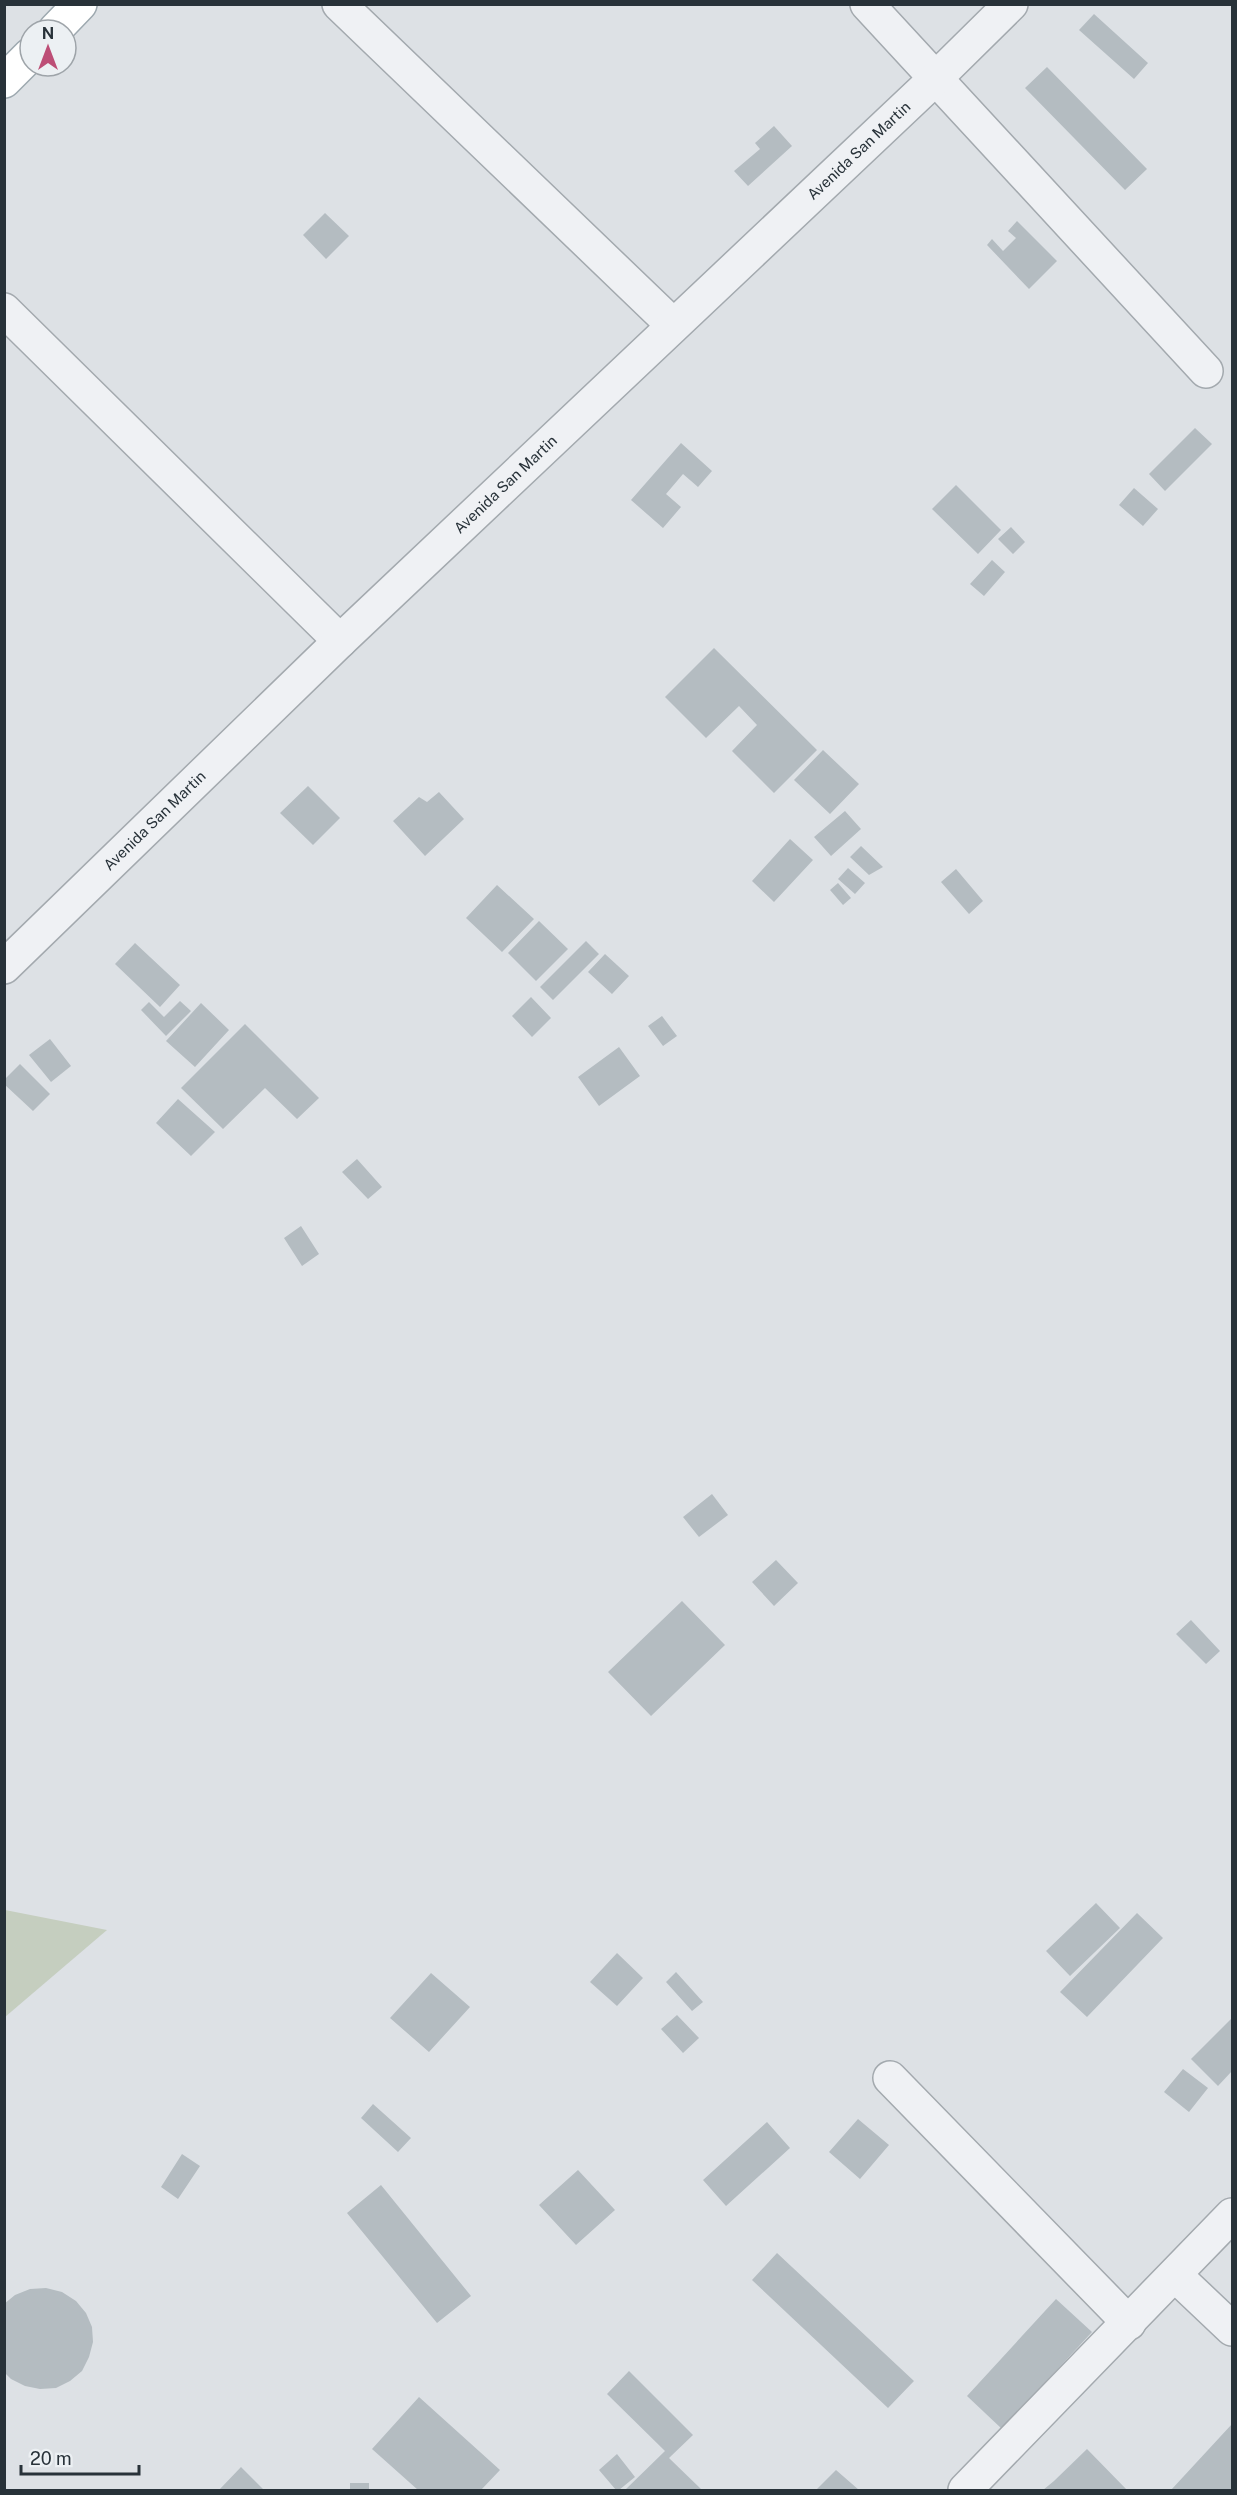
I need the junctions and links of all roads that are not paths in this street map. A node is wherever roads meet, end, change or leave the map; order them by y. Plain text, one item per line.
1 (80, 4) edge
2 (339, 4) edge
3 (867, 4) edge
4 (1011, 4) edge
5 (67, 18) edge
6 (18, 67) edge
7 (936, 78) junction
8 (4, 81) edge
9 (4, 310) edge
10 (673, 325) junction
11 (1206, 371) dead end
12 (340, 641) junction
13 (4, 968) edge
14 (890, 2078) dead end
15 (1233, 2215) edge
16 (1175, 2275) junction
17 (1129, 2323) junction
18 (1233, 2329) edge
19 (965, 2490) edge

1 - 5 main road
2 - 10 street
3 - 7 street
4 - 7 street, Avenida San Martin
6 - 8 main road
7 - 10 street, Avenida San Martin
7 - 11 street
9 - 12 street
10 - 12 street, Avenida San Martin
12 - 13 street, Avenida San Martin
14 - 17 street
15 - 16 street
16 - 17 street
16 - 18 street
17 - 19 street

